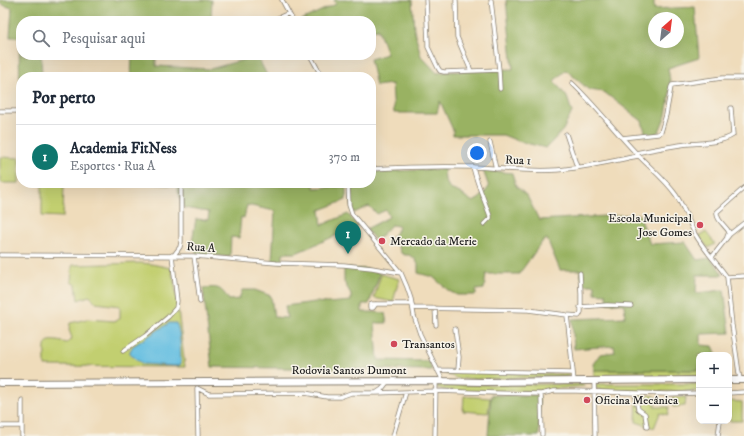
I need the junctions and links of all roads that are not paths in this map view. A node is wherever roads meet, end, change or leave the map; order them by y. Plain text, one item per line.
1 (282, 0) edge
2 (426, 0) edge
3 (456, 0) edge
4 (491, 0) edge
5 (289, 13) junction
6 (282, 16) edge
7 (290, 16) edge
8 (313, 60) edge
9 (472, 70) junction
10 (499, 70) junction
11 (319, 72) edge
12 (744, 78) edge
13 (572, 83) dead end
14 (500, 89) dead end
15 (731, 108) dead end
16 (16, 110) edge
17 (0, 111) edge
18 (566, 134) dead end
19 (622, 138) junction
20 (490, 142) dead end
21 (637, 154) junction
22 (473, 167) junction
23 (577, 167) junction
24 (376, 169) edge
25 (496, 169) junction
26 (181, 188) edge
27 (348, 188) edge
28 (744, 188) edge
29 (744, 223) edge
30 (484, 224) dead end
31 (728, 237) junction
32 (173, 255) junction
33 (0, 256) edge
34 (194, 256) junction
35 (712, 257) junction
36 (401, 273) junction
37 (580, 273) dead end
38 (744, 276) edge
39 (727, 277) junction
40 (200, 302) dead end
41 (376, 304) dead end
42 (412, 306) junction
43 (631, 306) dead end
44 (580, 307) junction
45 (435, 308) junction
46 (568, 315) junction
47 (436, 325) dead end
48 (455, 329) dead end
49 (123, 351) dead end
50 (437, 370) junction
51 (458, 370) junction
52 (572, 373) junction
53 (744, 373) edge
54 (741, 378) edge
55 (594, 380) junction
56 (696, 380) edge
57 (388, 381) junction
58 (436, 381) junction
59 (443, 381) junction
60 (574, 381) junction
61 (0, 383) edge
62 (436, 391) junction
63 (594, 391) junction
64 (406, 392) junction
65 (744, 392) edge
66 (376, 393) junction
67 (635, 393) junction
68 (732, 393) edge
69 (541, 394) junction
70 (696, 394) edge
71 (22, 400) dead end
72 (720, 424) edge
73 (0, 426) edge
74 (21, 426) junction
75 (647, 427) dead end
76 (542, 435) edge
77 (22, 436) edge
78 (198, 436) edge
79 (393, 436) edge
80 (435, 436) edge
81 (596, 436) edge
82 (718, 436) edge

1 - 5 street
2 - 9 street
3 - 9 street
4 - 10 street
5 - 6 street
5 - 7 street
8 - 11 street
9 - 10 street
10 - 14 street
12 - 19 street
13 - 19 street
15 - 21 street, Rua 1
16 - 17 street
18 - 23 street
19 - 21 street
20 - 25 street
21 - 23 street, Rua 1
21 - 35 street
22 - 24 street, Rua 1
22 - 25 street, Rua 1
22 - 30 street
23 - 25 street, Rua 1
26 - 32 street
27 - 36 street
28 - 31 street
29 - 31 street
31 - 35 street
32 - 33 street, Rua A
32 - 34 street, Rua A
32 - 49 street
34 - 36 street, Rua A
34 - 40 street
35 - 39 street
36 - 42 street
37 - 44 street
38 - 39 street
39 - 54 street
41 - 42 street
42 - 45 street
42 - 50 street
43 - 44 street
44 - 46 street
45 - 46 street
45 - 47 street
46 - 52 street
48 - 51 street
50 - 51 street
50 - 59 street
51 - 52 street
52 - 60 street
53 - 54 street
55 - 56 highway, Rodovia Santos Dumont
55 - 60 highway, Rodovia Santos Dumont
55 - 63 street
57 - 58 highway, Rodovia Santos Dumont
57 - 61 highway, Rodovia Santos Dumont
57 - 66 street
58 - 59 highway, Rodovia Santos Dumont
58 - 62 street
59 - 60 highway, Rodovia Santos Dumont
62 - 64 street
62 - 69 street
62 - 80 street
63 - 67 street
63 - 69 street
63 - 81 street
64 - 66 street
64 - 79 street
65 - 68 street
66 - 78 street
67 - 70 street
67 - 75 street
69 - 76 street
71 - 74 street
72 - 82 street
73 - 74 street
74 - 77 street

